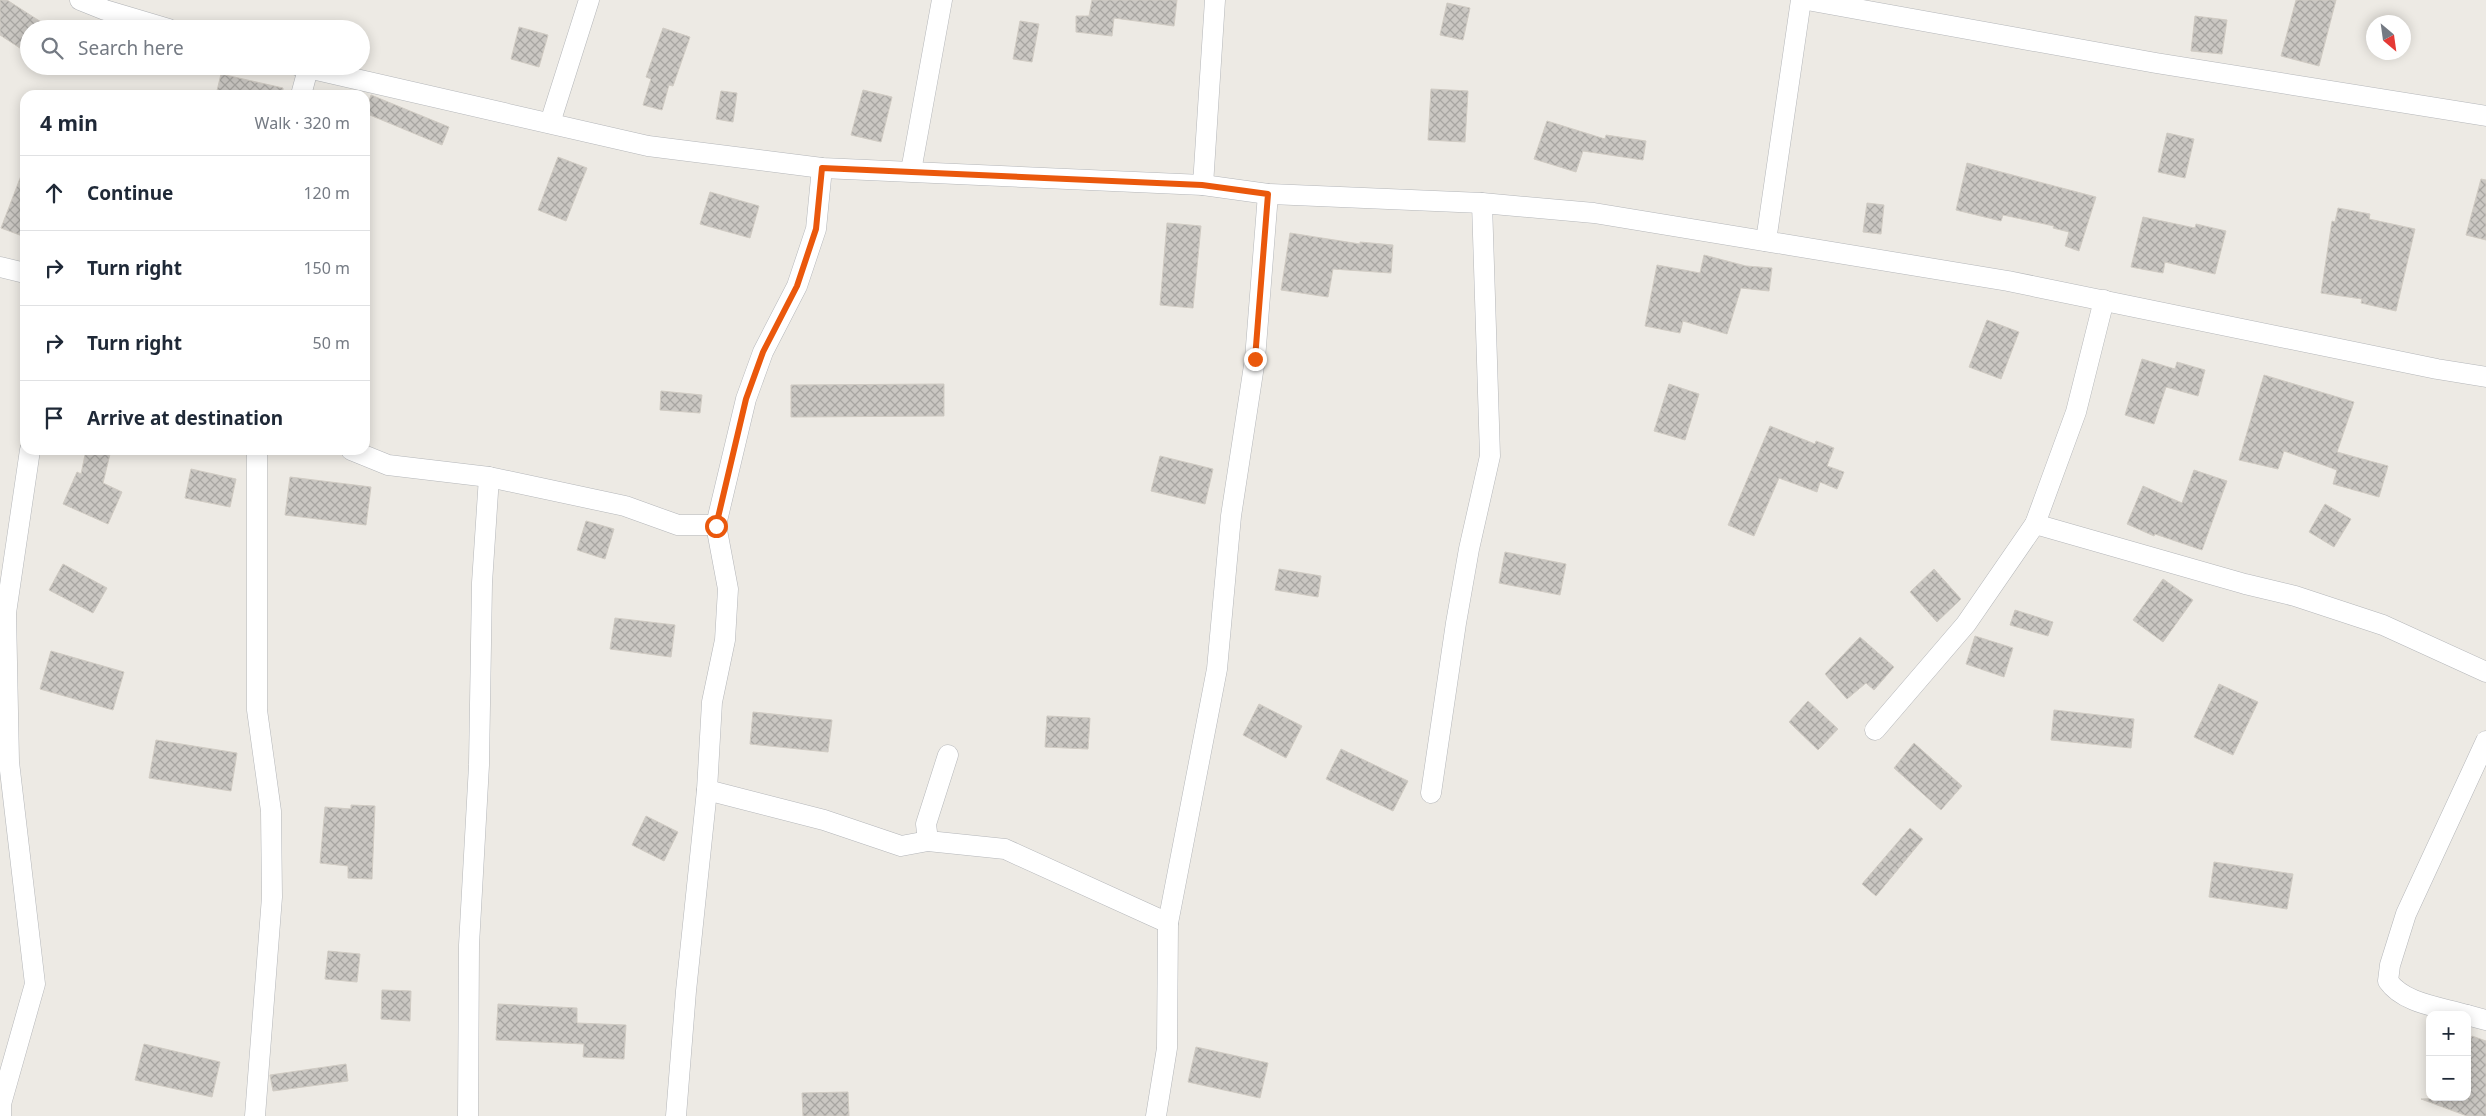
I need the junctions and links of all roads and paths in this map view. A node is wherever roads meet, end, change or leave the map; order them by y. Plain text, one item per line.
1 (80, 0) edge
2 (589, 0) edge
3 (942, 0) edge
4 (1215, 0) edge
5 (1802, 0) edge
6 (1807, 0) edge
7 (138, 20) edge
8 (303, 75) edge
9 (335, 75) edge
10 (302, 90) edge
11 (2486, 116) edge
12 (550, 123) junction
13 (822, 168) junction
14 (911, 171) junction
15 (1202, 185) junction
16 (1268, 194) junction
17 (1482, 202) junction
18 (1766, 241) junction
19 (0, 267) edge
20 (20, 272) edge
21 (2104, 300) junction
22 (2486, 377) edge
23 (29, 455) edge
24 (257, 455) edge
25 (363, 455) edge
26 (489, 477) junction
27 (2035, 524) junction
28 (716, 526) junction
29 (2486, 672) edge
30 (1875, 730) dead end
31 (2486, 741) edge
32 (948, 755) dead end
33 (707, 790) junction
34 (1431, 793) dead end
35 (928, 841) junction
36 (1168, 923) junction
37 (2453, 1011) edge
38 (2471, 1016) edge
39 (2486, 1020) edge
40 (1, 1116) edge
41 (255, 1116) edge
42 (468, 1116) edge
43 (676, 1116) edge
44 (1156, 1116) edge

1 - 7 street
2 - 12 street
3 - 14 street
4 - 15 street
5 - 18 street
6 - 11 street
8 - 10 street
9 - 12 street
12 - 13 street
13 - 14 street
13 - 28 street
14 - 15 street
15 - 16 street
16 - 17 street
16 - 36 street
17 - 18 street
17 - 34 street
18 - 21 street
19 - 20 street
21 - 22 street
21 - 27 street
23 - 40 street
24 - 41 street
25 - 26 street
26 - 28 street
26 - 42 street
27 - 29 street
27 - 30 street
28 - 33 street
31 - 37 street
32 - 35 street
33 - 35 street
33 - 43 street
35 - 36 street
36 - 44 street
38 - 39 street

